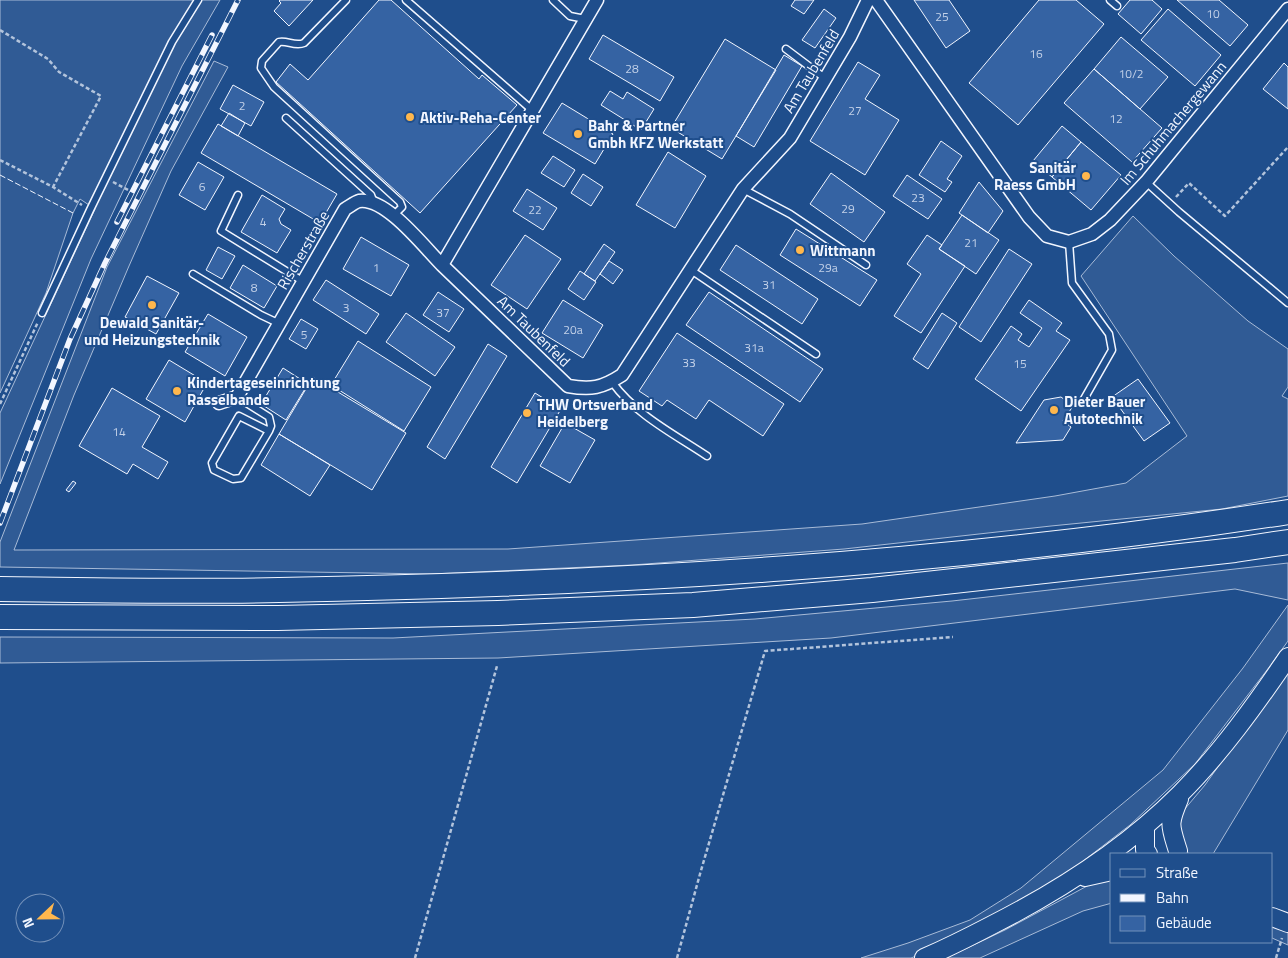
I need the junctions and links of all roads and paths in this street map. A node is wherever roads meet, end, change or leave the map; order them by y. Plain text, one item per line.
1 (198, 0) edge
2 (346, 0) edge
3 (406, 0) edge
4 (553, 0) edge
5 (596, 0) edge
6 (868, 0) edge
7 (876, 0) edge
8 (1110, 0) edge
9 (1116, 6) dead end
10 (1288, 9) edge
11 (586, 19) junction
12 (0, 30) edge
13 (786, 49) dead end
14 (826, 79) junction
15 (532, 110) junction
16 (286, 118) dead end
17 (1288, 147) edge
18 (0, 160) edge
19 (1146, 182) junction
20 (116, 183) dead end
21 (53, 187) junction
22 (743, 190) junction
23 (132, 192) dead end
24 (238, 195) dead end
25 (374, 202) junction
26 (1170, 204) junction
27 (90, 210) junction
28 (394, 215) junction
29 (1070, 242) junction
30 (442, 265) junction
31 (866, 265) dead end
32 (691, 270) junction
33 (193, 274) dead end
34 (304, 282) junction
35 (1288, 302) edge
36 (42, 313) joint
37 (280, 324) junction
38 (816, 354) dead end
39 (612, 382) junction
40 (237, 397) junction
41 (1084, 399) dead end
42 (219, 403) dead end
43 (0, 404) edge
44 (269, 431) junction
45 (707, 456) dead end
46 (1288, 512) edge
47 (1288, 542) edge
48 (0, 589) edge
49 (0, 617) edge
50 (952, 637) dead end
51 (1288, 657) edge
52 (497, 666) dead end
53 (1182, 792) junction
54 (1144, 828) junction
55 (1113, 853) edge
56 (1148, 853) edge
57 (1180, 853) edge
58 (1110, 855) edge
59 (1110, 871) edge
60 (1070, 882) junction
61 (1282, 921) edge
62 (415, 958) edge
63 (677, 958) edge
64 (924, 958) edge
65 (1276, 958) edge

1 - 27 lane
2 - 28 lane
3 - 15 lane
4 - 11 lane
5 - 11 street
6 - 14 street, Am Taubenfeld
7 - 29 street
8 - 9 lane
10 - 19 street, Im Schuhmachergewann
11 - 15 street
12 - 21 path
13 - 14 lane
14 - 22 street, Am Taubenfeld
15 - 30 street
16 - 25 lane
17 - 26 path
18 - 21 path
19 - 26 lane
19 - 29 street, Im Schuhmachergewann
20 - 23 path
21 - 27 path
22 - 31 lane
22 - 32 street, Am Taubenfeld
24 - 34 lane
25 - 28 street
25 - 34 street, Rischerstraße
26 - 35 lane
27 - 36 lane
28 - 30 street
29 - 41 lane
30 - 39 street, Am Taubenfeld
32 - 38 lane
32 - 39 street, Am Taubenfeld
33 - 37 lane
34 - 37 street, Rischerstraße
36 - 43 path
37 - 40 street, Rischerstraße
39 - 45 lane
40 - 42 street
40 - 44 lane
44 - 44 lane
46 - 48 highway
47 - 49 highway
50 - 63 path
51 - 53 main road
52 - 62 path
53 - 54 main road
53 - 57 main road
54 - 55 main road
54 - 56 main road
54 - 57 main road
58 - 60 main road
59 - 60 main road
60 - 64 main road
61 - 65 path

